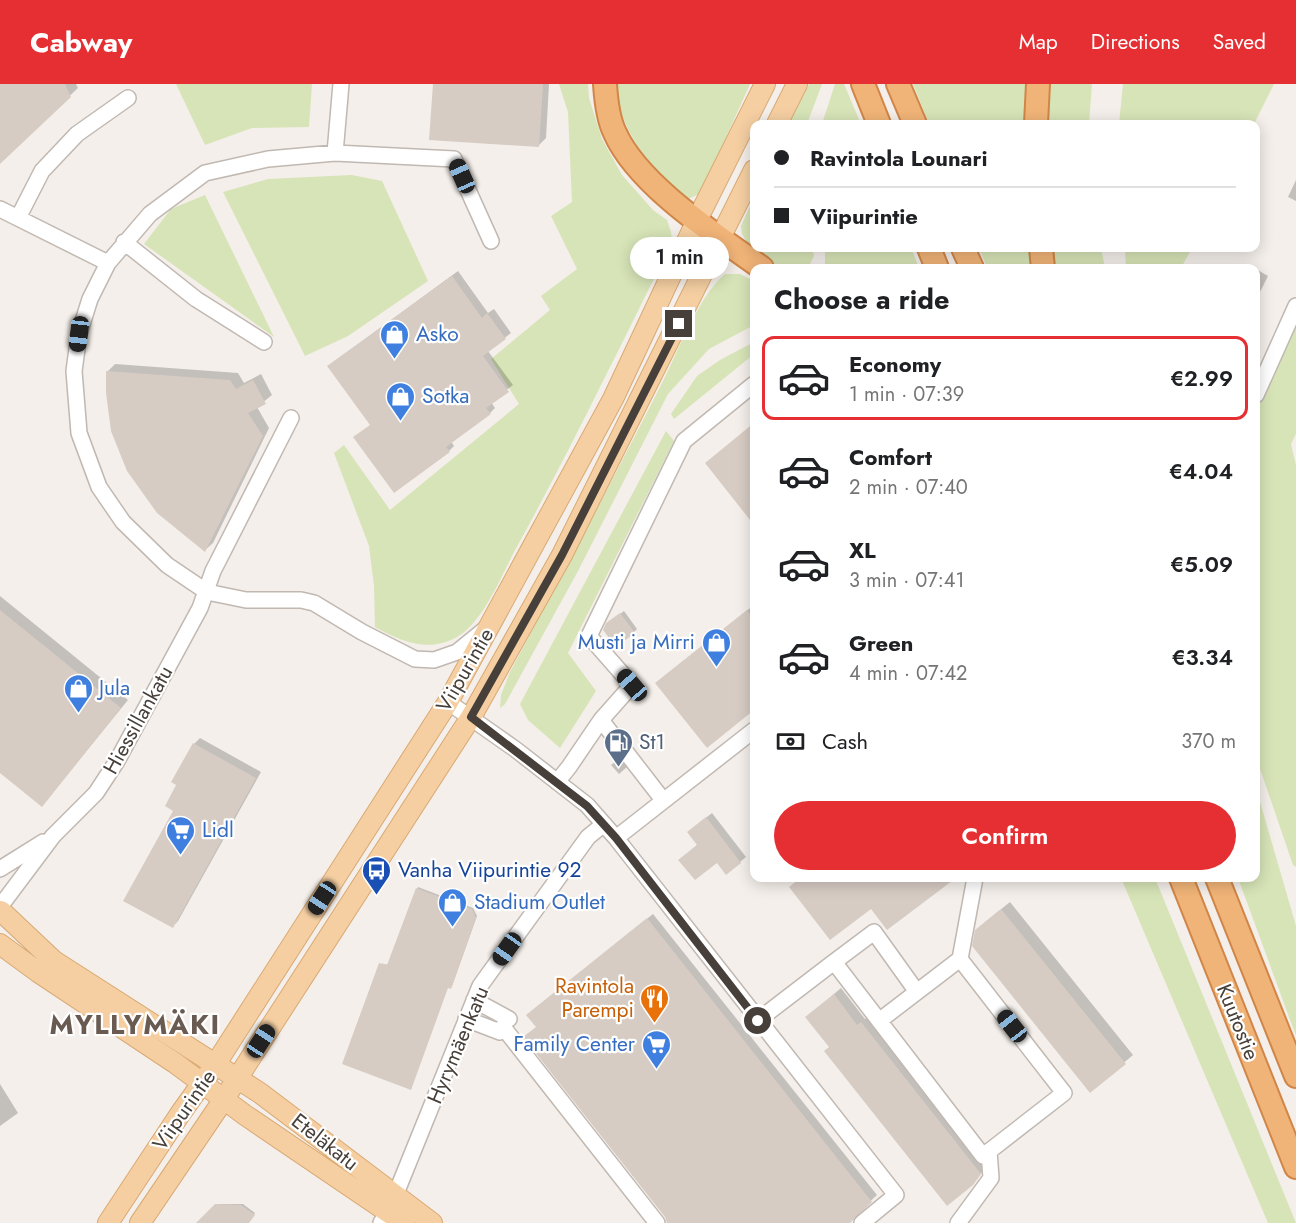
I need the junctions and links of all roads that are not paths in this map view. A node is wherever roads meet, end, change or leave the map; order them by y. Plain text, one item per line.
1 (340, 84) edge
2 (605, 84) edge
3 (765, 84) edge
4 (797, 84) edge
5 (863, 84) edge
6 (898, 84) edge
7 (1038, 84) edge
8 (128, 98) dead end
9 (779, 120) edge
10 (877, 120) edge
11 (913, 120) edge
12 (1036, 120) edge
13 (335, 153) junction
14 (750, 178) edge
15 (0, 209) edge
16 (18, 218) junction
17 (697, 220) junction
18 (721, 238) junction
19 (491, 241) dead end
20 (124, 242) junction
21 (108, 262) junction
22 (757, 264) edge
23 (1296, 306) edge
24 (264, 342) dead end
25 (1260, 386) edge
26 (750, 387) edge
27 (291, 418) dead end
28 (207, 592) junction
29 (491, 625) junction
30 (448, 702) junction
31 (471, 717) junction
32 (601, 720) junction
33 (750, 733) edge
34 (557, 782) junction
35 (663, 800) junction
36 (604, 824) junction
37 (53, 836) junction
38 (616, 838) junction
39 (0, 869) edge
40 (974, 882) edge
41 (1170, 882) edge
42 (1183, 882) edge
43 (1219, 882) edge
44 (1225, 882) edge
45 (1, 906) edge
46 (0, 944) edge
47 (960, 959) junction
48 (834, 962) junction
49 (917, 992) junction
50 (474, 1000) junction
51 (466, 1019) junction
52 (758, 1021) junction
53 (879, 1021) junction
54 (1276, 1024) junction
55 (504, 1026) junction
56 (215, 1065) junction
57 (1296, 1076) edge
58 (237, 1078) junction
59 (202, 1083) junction
60 (224, 1099) junction
61 (989, 1151) junction
62 (1293, 1160) edge
63 (387, 1211) edge
64 (108, 1223) edge
65 (140, 1223) edge
66 (404, 1223) edge
67 (432, 1223) edge
68 (657, 1223) edge
69 (862, 1223) edge
70 (958, 1223) edge

1 - 13 street
2 - 17 highway
3 - 17 main road, Viipurintie
4 - 9 main road
5 - 10 highway
6 - 11 highway
7 - 12 highway
8 - 16 street
13 - 19 street
13 - 20 street
14 - 18 main road, Viipurintie
15 - 16 street
16 - 21 street
17 - 18 highway
17 - 29 main road, Viipurintie
18 - 22 highway
18 - 31 main road, Viipurintie
20 - 21 street
20 - 24 street
21 - 28 street
23 - 25 street
26 - 32 street
27 - 28 street, Hiessillankatu
28 - 29 street
28 - 37 street, Hiessillankatu
29 - 30 main road, Viipurintie
30 - 31 street
30 - 56 main road, Viipurintie
31 - 34 street
31 - 58 main road, Viipurintie
32 - 34 street
32 - 35 street
33 - 35 street
34 - 36 street
35 - 38 street
36 - 38 street
36 - 50 street, Hyrymäenkatu
37 - 39 street, Hiessillankatu
37 - 45 street, Hiessillankatu
38 - 52 street
40 - 47 street
41 - 62 highway
42 - 62 highway, Kuutostie
43 - 54 highway, Kuutostie
44 - 54 highway
45 - 56 main road, Eteläkatu
46 - 59 main road, Eteläkatu
47 - 49 street
47 - 61 street
48 - 49 street
48 - 52 street
48 - 53 street
49 - 53 street
50 - 51 street, Hyrymäenkatu
50 - 55 street
51 - 55 street
51 - 63 street, Hyrymäenkatu
52 - 69 street
53 - 61 street
54 - 57 highway, Kuutostie
55 - 68 street
56 - 58 main road, Eteläkatu
56 - 59 main road, Viipurintie
58 - 60 main road, Viipurintie
58 - 63 main road, Eteläkatu
59 - 60 main road, Eteläkatu
59 - 64 main road, Viipurintie
60 - 63 main road, Eteläkatu
60 - 65 main road, Viipurintie
61 - 70 street
63 - 66 main road, Eteläkatu
63 - 67 main road, Eteläkatu

